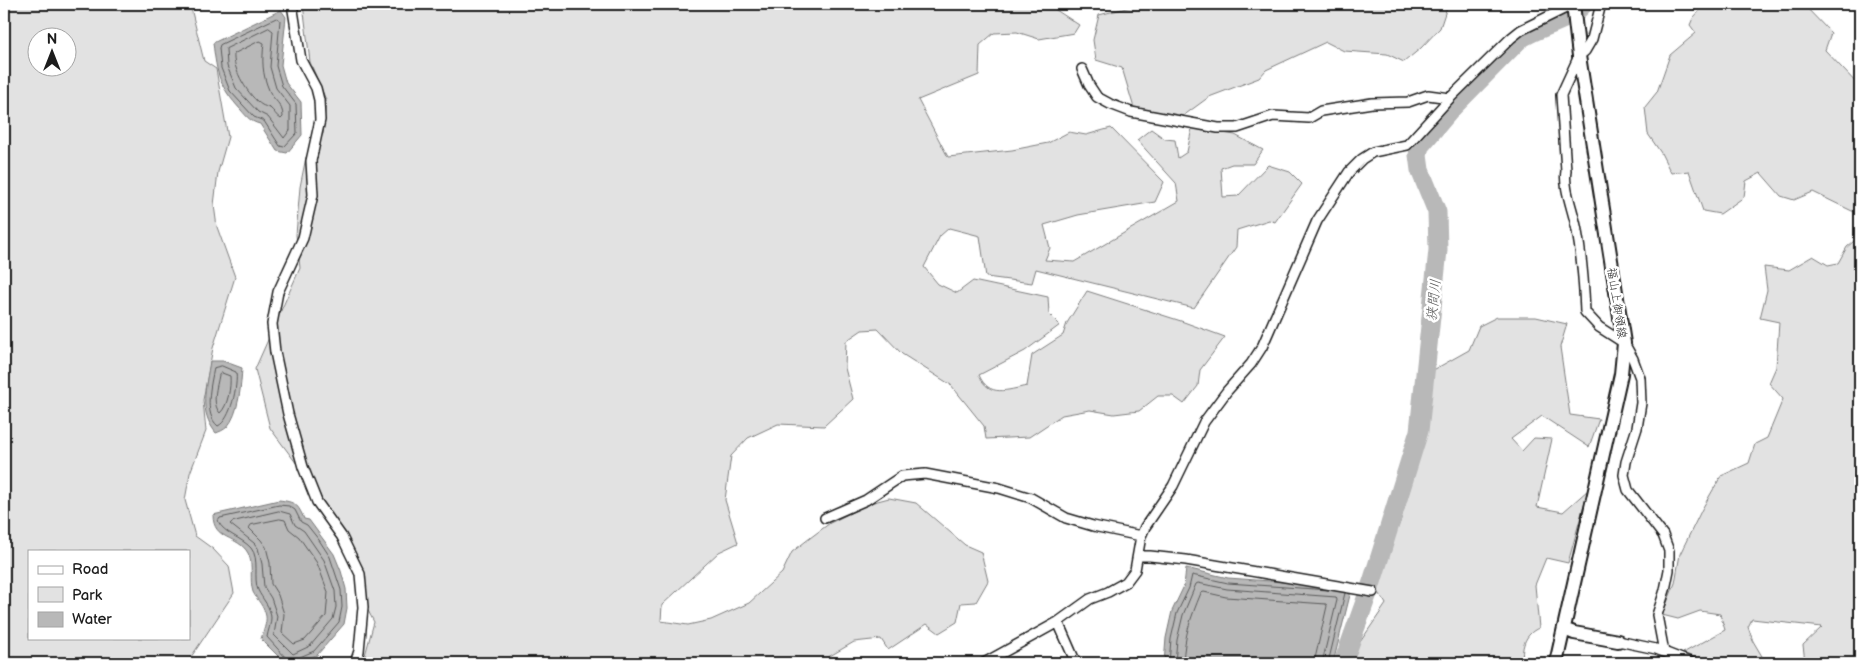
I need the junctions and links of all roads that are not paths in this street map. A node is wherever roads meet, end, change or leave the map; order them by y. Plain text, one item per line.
1 (292, 4) edge
2 (1600, 4) edge
3 (1573, 7) edge
4 (1579, 56) junction
5 (1082, 69) dead end
6 (1450, 98) junction
7 (1624, 343) junction
8 (826, 518) dead end
9 (1141, 536) junction
10 (1138, 556) junction
11 (1373, 592) dead end
12 (1058, 622) junction
13 (1564, 629) junction
14 (1618, 641) joint
15 (1664, 652) junction
16 (355, 663) edge
17 (984, 663) edge
18 (1076, 663) edge
19 (1556, 663) edge
20 (1692, 663) edge

1 - 16 street
2 - 4 street
3 - 4 main road, 福山上御領線
3 - 6 street
4 - 7 main road, 福山上御領線
4 - 7 street
5 - 6 street
6 - 9 street
7 - 13 main road, 福山上御領線
7 - 15 street
8 - 9 street
9 - 10 street
10 - 11 street
10 - 12 street
12 - 17 street
12 - 18 street
13 - 14 main road
13 - 19 main road, 福山上御領線
14 - 15 street
15 - 20 street

